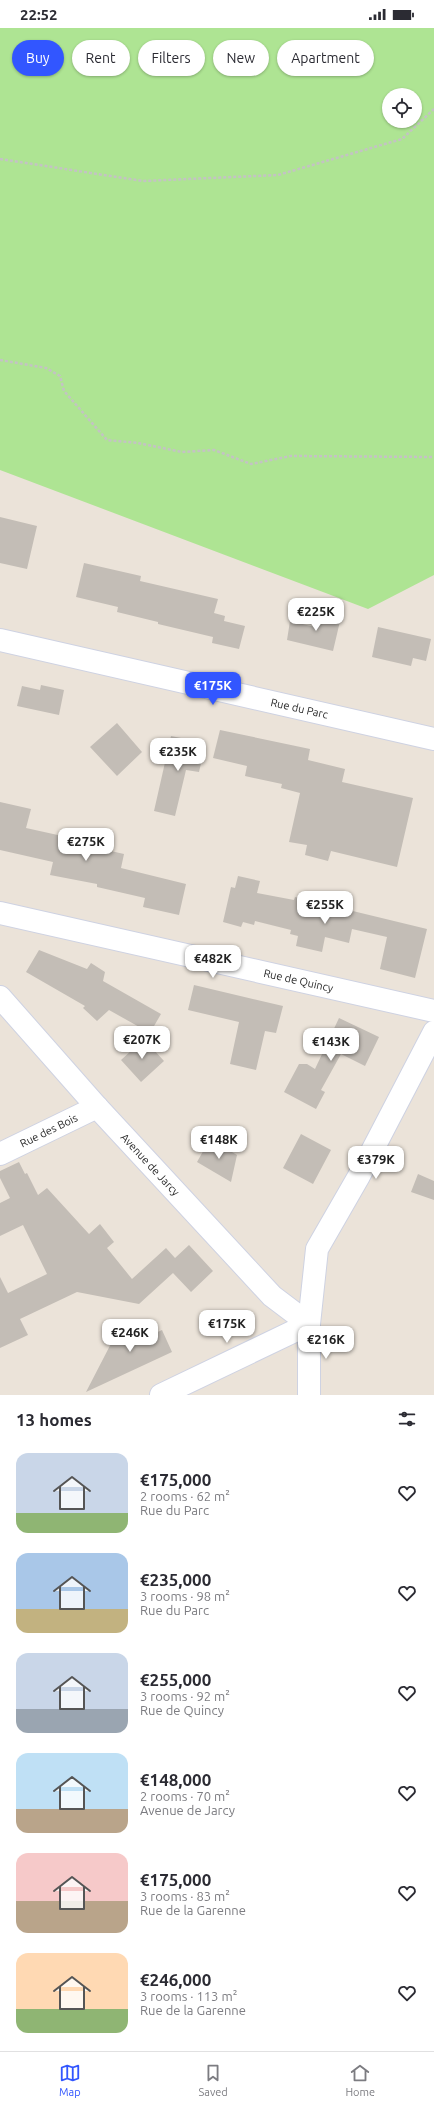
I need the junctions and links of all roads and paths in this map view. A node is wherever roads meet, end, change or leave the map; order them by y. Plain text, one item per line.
1 (434, 109) edge
2 (0, 160) edge
3 (0, 360) edge
4 (434, 457) edge
5 (0, 640) edge
6 (434, 739) edge
7 (0, 913) edge
8 (0, 997) edge
9 (434, 1011) edge
10 (434, 1032) edge
11 (97, 1107) junction
12 (0, 1154) edge
13 (309, 1324) junction
14 (161, 1395) edge
15 (309, 1395) edge

1 - 2 path
3 - 4 path
5 - 6 street, Rue du Parc
7 - 9 street, Rue de Quincy
8 - 11 street, Avenue de Jarcy
10 - 13 street
11 - 12 street, Rue des Bois
11 - 13 street, Avenue de Jarcy
13 - 14 street
13 - 15 street

